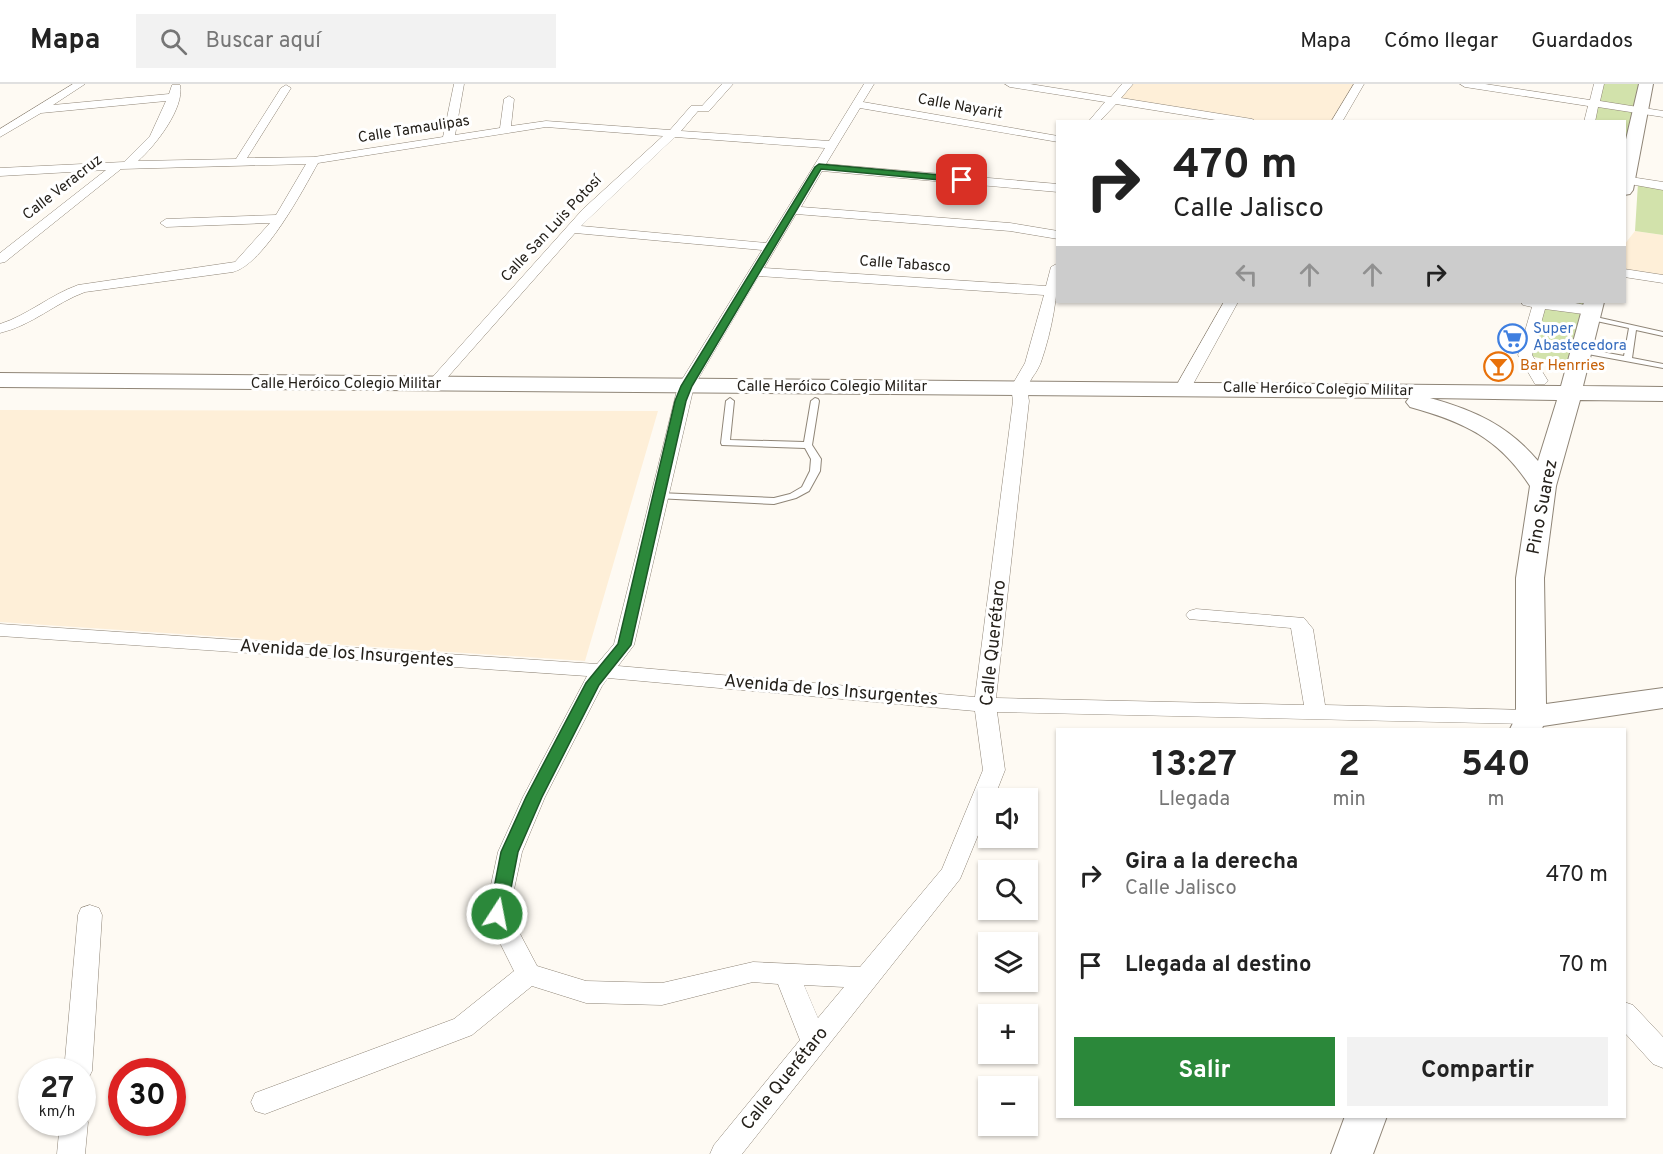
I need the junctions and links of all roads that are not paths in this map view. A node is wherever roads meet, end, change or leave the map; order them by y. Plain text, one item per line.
1 (80, 84) edge
2 (459, 84) edge
3 (728, 84) edge
4 (869, 84) edge
5 (1010, 84) edge
6 (1128, 84) edge
7 (1359, 84) edge
8 (1465, 84) edge
9 (1599, 84) edge
10 (1646, 84) edge
11 (286, 88) dead end
12 (509, 99) dead end
13 (1112, 100) junction
14 (1594, 103) junction
15 (857, 104) junction
16 (38, 110) junction
17 (1639, 110) junction
18 (1663, 114) edge
19 (1096, 120) edge
20 (1239, 120) edge
21 (1337, 120) edge
22 (1590, 120) edge
23 (505, 131) junction
24 (674, 132) junction
25 (0, 134) edge
26 (1056, 139) edge
27 (448, 140) junction
28 (832, 145) junction
29 (314, 160) junction
30 (240, 161) junction
31 (123, 165) junction
32 (819, 167) junction
33 (0, 172) edge
34 (1626, 178) edge
35 (1626, 183) edge
36 (1663, 186) edge
37 (1056, 188) edge
38 (793, 210) junction
39 (280, 219) junction
40 (166, 224) dead end
41 (572, 230) junction
42 (1056, 235) edge
43 (771, 247) junction
44 (0, 259) edge
45 (756, 272) junction
46 (1626, 273) edge
47 (1056, 277) edge
48 (1663, 279) edge
49 (1053, 291) junction
50 (1230, 303) edge
51 (1535, 303) edge
52 (1542, 303) edge
53 (1592, 310) edge
54 (1634, 327) junction
55 (0, 329) edge
56 (1663, 334) edge
57 (1628, 359) junction
58 (1663, 366) edge
59 (1573, 379) junction
60 (0, 380) edge
61 (1540, 381) junction
62 (434, 384) junction
63 (1183, 388) junction
64 (154, 389) junction
65 (388, 391) junction
66 (1493, 392) junction
67 (684, 394) junction
68 (1020, 394) junction
69 (1663, 394) edge
70 (0, 396) edge
71 (1386, 397) junction
72 (815, 401) junction
73 (1663, 401) edge
74 (730, 402) junction
75 (1418, 402) junction
76 (808, 445) junction
77 (1543, 486) junction
78 (658, 496) junction
79 (1196, 615) dead end
80 (0, 630) edge
81 (603, 671) junction
82 (1663, 698) edge
83 (985, 705) junction
84 (1316, 712) junction
85 (1528, 723) edge
86 (90, 915) dead end
87 (528, 974) junction
88 (787, 974) junction
89 (867, 978) junction
90 (1626, 1015) edge
91 (814, 1043) junction
92 (1663, 1056) edge
93 (79, 1058) edge
94 (266, 1102) dead end
95 (1365, 1118) edge
96 (73, 1136) edge
97 (71, 1154) edge
98 (724, 1154) edge
99 (1352, 1154) edge

1 - 16 street
2 - 27 street
3 - 24 street, Calle San Luis Potosí
4 - 15 street
5 - 13 street
6 - 13 street
7 - 21 street
8 - 14 street
9 - 14 street
10 - 17 main road
11 - 30 street
12 - 23 street
13 - 19 street
13 - 20 street
14 - 17 street
14 - 22 street
15 - 26 street, Calle Nayarit
15 - 28 street
16 - 25 street
16 - 31 street, Calle Veracruz
17 - 18 street
17 - 34 main road
23 - 24 street, Calle Tamaulipas
23 - 27 street, Calle Tamaulipas
24 - 28 street, Calle Tamaulipas
24 - 41 street, Calle San Luis Potosí
27 - 29 street, Calle Tamaulipas
28 - 32 street
29 - 30 street, Calle Tamaulipas
29 - 39 street
30 - 31 street, Calle Tamaulipas
31 - 33 street, Calle Tamaulipas
31 - 44 street, Calle Veracruz
32 - 37 street
32 - 38 street
35 - 36 street
38 - 42 street
38 - 43 street
39 - 40 street
39 - 55 street
41 - 43 street
41 - 62 street, Calle San Luis Potosí
43 - 45 street
45 - 49 street, Calle Tabasco
45 - 67 street
46 - 48 street
47 - 49 street, Calle Querétaro
49 - 68 street, Calle Querétaro
50 - 63 street
51 - 61 street
52 - 53 street
53 - 54 lane
53 - 59 main road, Pino Suarez
54 - 56 lane
54 - 57 lane
57 - 58 lane
57 - 59 lane
59 - 61 main road
59 - 66 main road, Calle Heróico Colegio Militar
59 - 69 main road, Calle Heróico Colegio Militar
59 - 73 main road, Calle Heróico Colegio Militar
59 - 75 main road, Calle Heróico Colegio Militar
59 - 77 main road, Pino Suarez
60 - 64 main road, Calle Heróico Colegio Militar
61 - 66 main road
62 - 65 main road, Calle Heróico Colegio Militar
62 - 67 main road, Calle Heróico Colegio Militar
63 - 68 main road, Calle Heróico Colegio Militar
63 - 71 main road, Calle Heróico Colegio Militar
64 - 65 main road, Calle Heróico Colegio Militar
64 - 70 main road, Calle Heróico Colegio Militar
65 - 67 main road, Calle Heróico Colegio Militar
66 - 71 main road, Calle Heróico Colegio Militar
67 - 68 main road, Calle Heróico Colegio Militar
67 - 74 main road, Calle Heróico Colegio Militar
67 - 78 street
68 - 71 main road, Calle Heróico Colegio Militar
68 - 72 main road, Calle Heróico Colegio Militar
68 - 83 street, Calle Querétaro
71 - 75 main road, Calle Heróico Colegio Militar
72 - 74 main road, Calle Heróico Colegio Militar
72 - 76 lane
74 - 76 lane
75 - 77 main road
76 - 78 lane
77 - 85 main road, Pino Suarez
78 - 81 street
79 - 84 street
80 - 81 street, Avenida de los Insurgentes
81 - 83 street, Avenida de los Insurgentes
81 - 87 street
82 - 85 main road, Avenida de los Insurgentes
83 - 84 street, Avenida de los Insurgentes
83 - 89 street, Calle Querétaro
84 - 85 street, Avenida de los Insurgentes
86 - 93 street
87 - 88 street
87 - 94 street
88 - 89 street
88 - 91 street
89 - 91 street, Calle Querétaro
90 - 92 street
91 - 98 street, Calle Querétaro
95 - 99 main road
96 - 97 street

